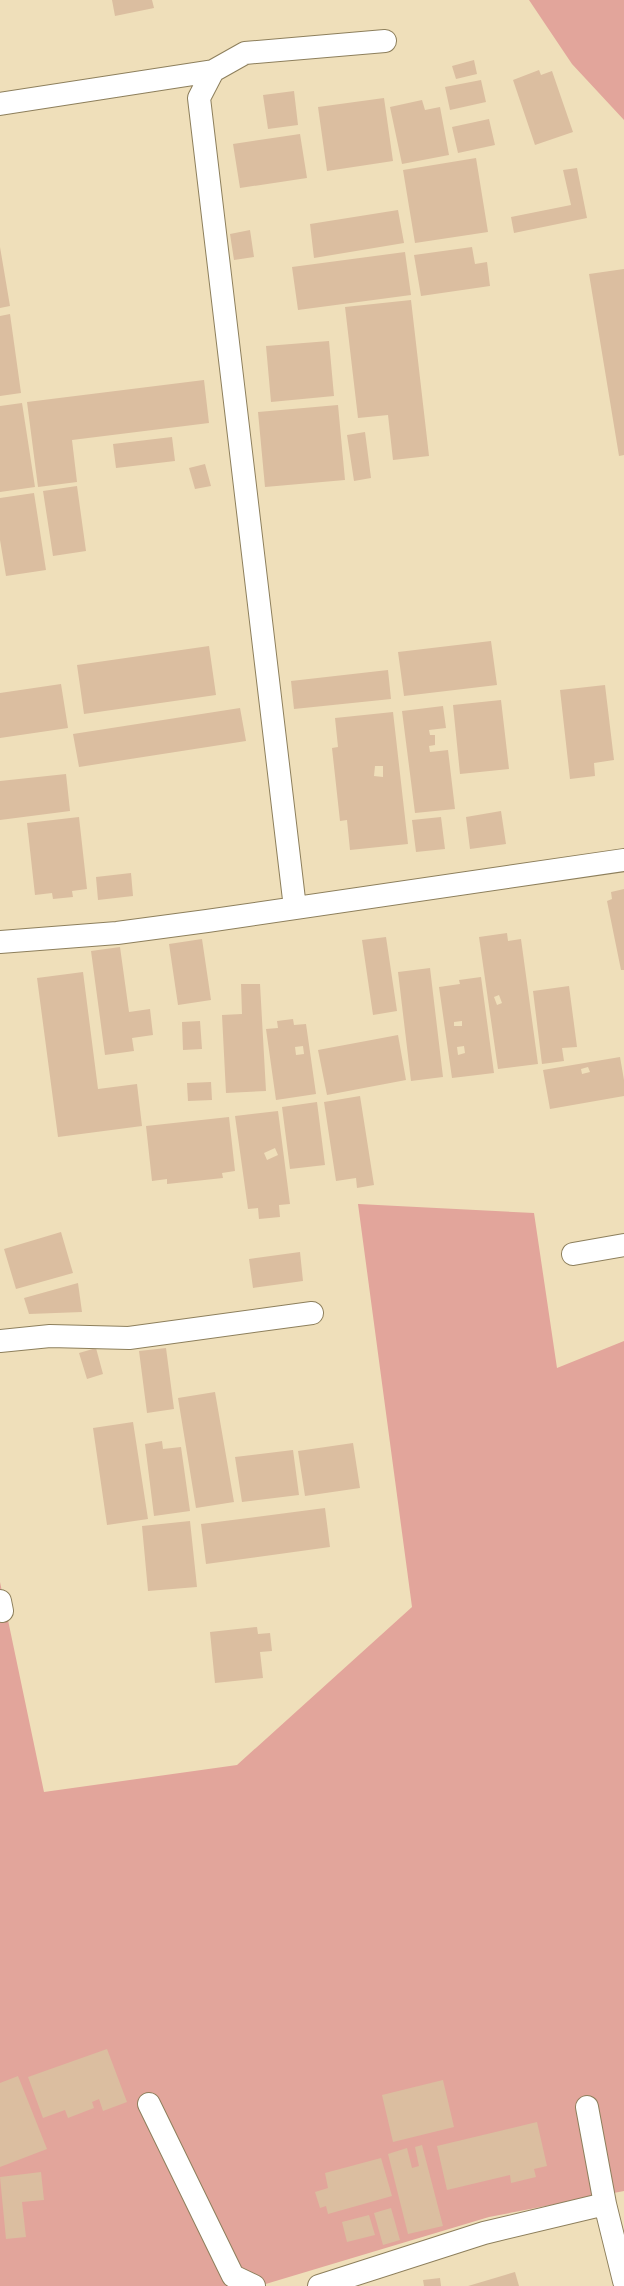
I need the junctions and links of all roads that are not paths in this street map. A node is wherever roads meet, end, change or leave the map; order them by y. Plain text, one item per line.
1 (385, 41) dead end
2 (213, 71) junction
3 (0, 104) edge
4 (624, 860) edge
5 (295, 908) junction
6 (0, 942) edge
7 (624, 1245) edge
8 (573, 1254) dead end
9 (312, 1313) dead end
10 (0, 1341) edge
11 (148, 2104) dead end
12 (587, 2107) dead end
13 (605, 2204) junction
14 (624, 2281) edge
15 (254, 2286) edge
16 (319, 2286) edge

1 - 2 street
2 - 3 street
2 - 5 street
4 - 5 street
5 - 6 street
7 - 8 street
9 - 10 street
11 - 15 street
12 - 13 street
13 - 14 street
13 - 16 street

